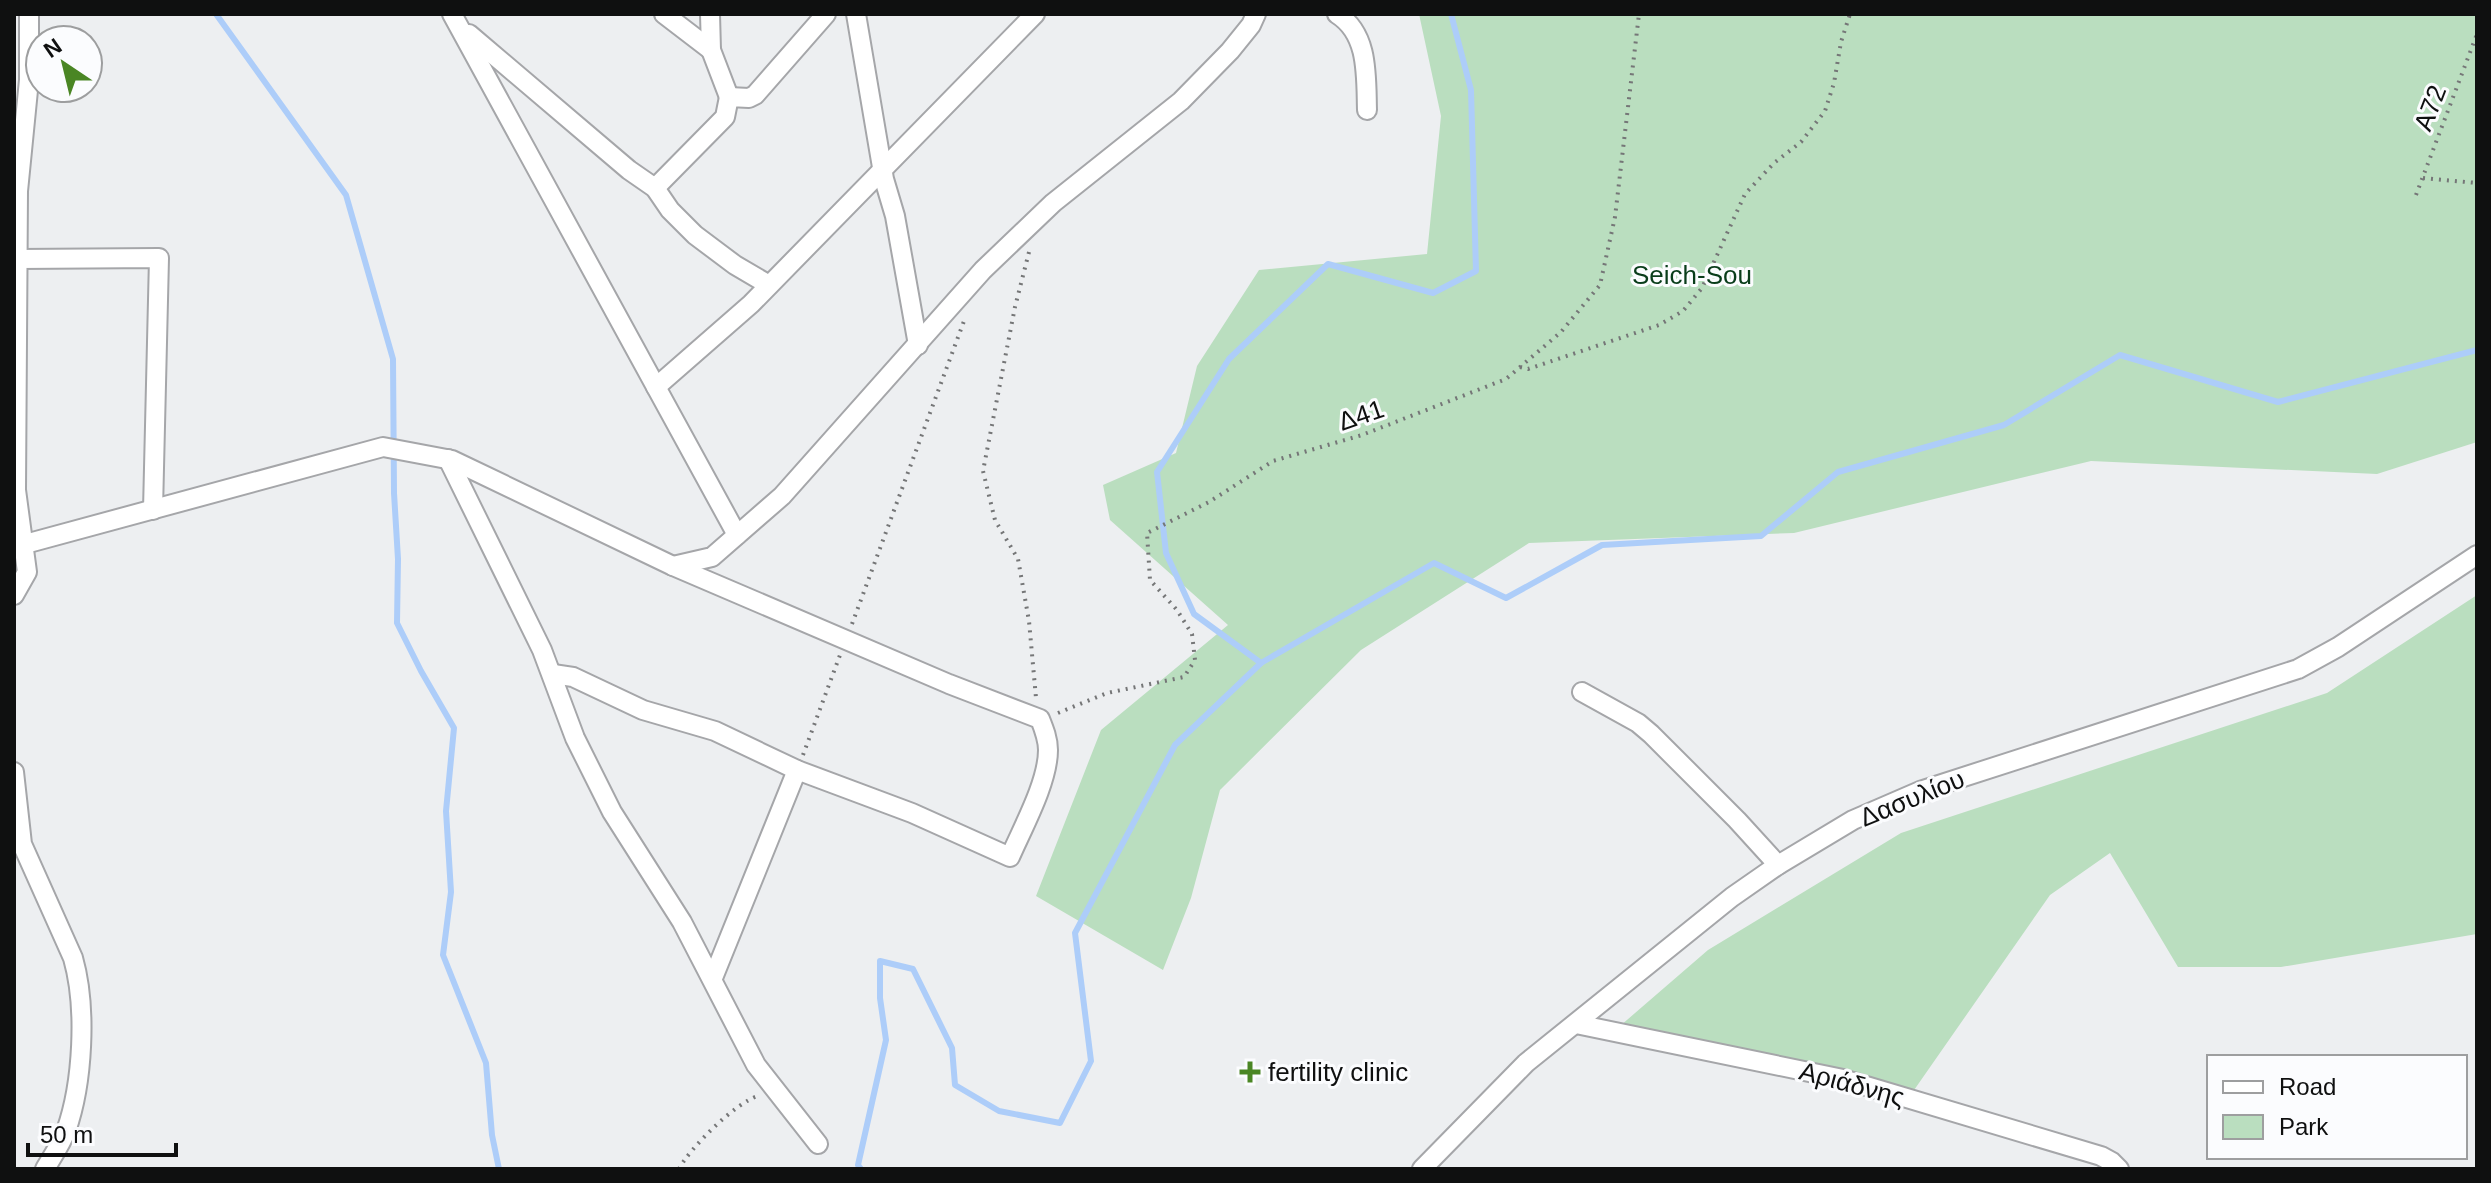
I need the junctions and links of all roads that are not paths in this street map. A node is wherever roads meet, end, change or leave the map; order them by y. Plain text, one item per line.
1 (29, 14) edge
2 (664, 14) edge
3 (710, 14) edge
4 (826, 14) edge
5 (856, 14) edge
6 (1035, 14) edge
7 (1256, 14) edge
8 (1337, 14) edge
9 (451, 17) edge
10 (711, 50) junction
11 (729, 97) junction
12 (1367, 110) dead end
13 (20, 111) edge
14 (882, 167) junction
15 (655, 188) junction
16 (16, 266) edge
17 (769, 285) junction
18 (918, 345) junction
19 (656, 387) junction
20 (16, 400) edge
21 (448, 459) junction
22 (153, 510) junction
23 (737, 535) junction
24 (19, 546) edge
25 (2477, 555) edge
26 (673, 566) junction
27 (14, 595) edge
28 (553, 674) junction
29 (1582, 692) dead end
30 (797, 770) junction
31 (14, 772) edge
32 (1778, 865) junction
33 (713, 978) junction
34 (1576, 1024) junction
35 (818, 1144) dead end
36 (45, 1169) edge
37 (1422, 1169) edge
38 (2119, 1169) edge

1 - 13 street
2 - 10 street
3 - 10 street
4 - 11 street
5 - 14 street
6 - 14 street
7 - 18 street
8 - 12 street
9 - 15 street
9 - 19 street
10 - 11 street
11 - 15 street
13 - 16 street
14 - 17 street
14 - 18 street
15 - 17 street
16 - 20 street
16 - 22 street
17 - 19 street
18 - 23 street
19 - 23 street
20 - 24 street
21 - 22 street
21 - 26 street
21 - 28 street
22 - 24 street
23 - 26 street
24 - 27 street
25 - 32 street, Δασυλίου
26 - 30 street
28 - 30 street
28 - 33 street
29 - 32 street
30 - 33 street
31 - 36 street
32 - 34 street, Δασυλίου
33 - 35 street
34 - 37 street, Δασυλίου
34 - 38 street, Αριάδνης

